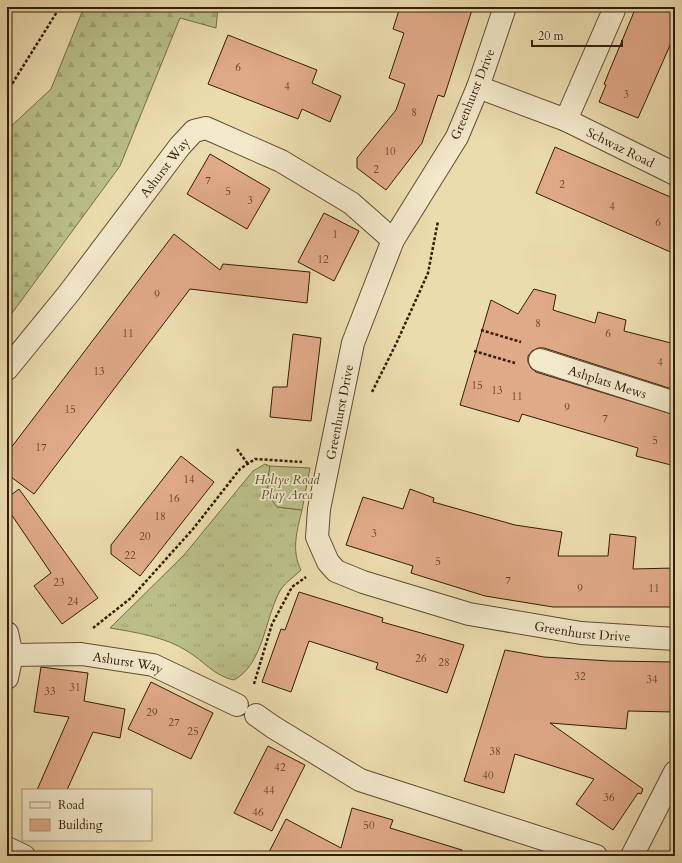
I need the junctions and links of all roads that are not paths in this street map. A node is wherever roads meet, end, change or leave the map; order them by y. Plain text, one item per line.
1 (505, 7) edge
2 (614, 10) dead end
3 (478, 87) junction
4 (566, 120) junction
5 (675, 174) edge
6 (393, 240) junction
7 (540, 360) road end
8 (7, 369) edge
9 (675, 403) edge
10 (7, 633) edge
11 (675, 639) edge
12 (12, 655) junction
13 (7, 678) edge
14 (237, 705) dead end
15 (256, 715) dead end
16 (675, 772) edge
17 (7, 848) edge
18 (24, 856) edge
19 (596, 856) edge
20 (632, 856) edge

1 - 3 street, Greenhurst Drive
2 - 4 street
3 - 4 street, Schwaz Road
3 - 6 street, Greenhurst Drive
4 - 5 street, Schwaz Road
6 - 8 street, Ashurst Way
6 - 11 street, Greenhurst Drive
7 - 9 street, Ashplats Mews
10 - 12 street
12 - 13 street
12 - 14 street, Ashurst Way
15 - 19 street
16 - 20 street
17 - 18 street

